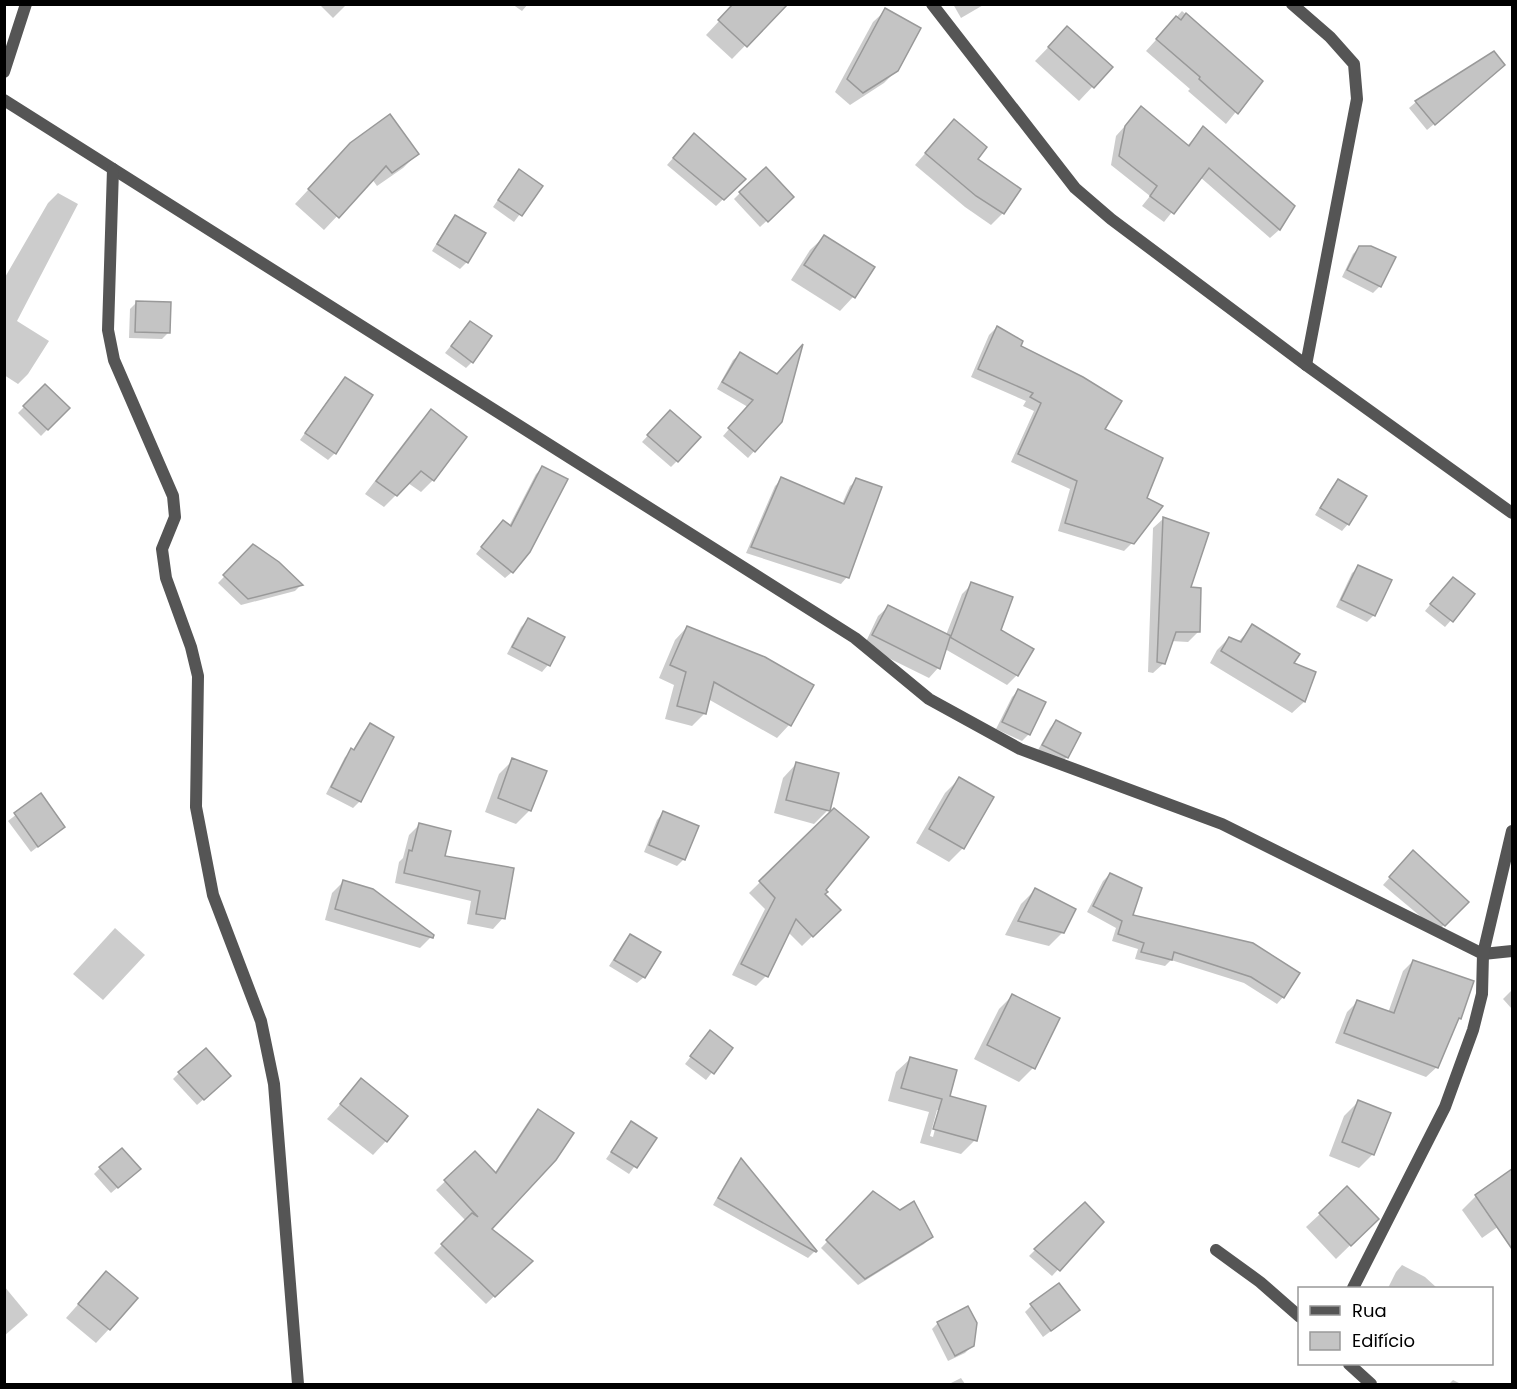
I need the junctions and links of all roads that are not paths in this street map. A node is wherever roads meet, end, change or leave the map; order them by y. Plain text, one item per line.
1 (26, 4) edge
2 (932, 4) edge
3 (1292, 4) edge
4 (4, 72) edge
5 (4, 100) edge
6 (113, 169) junction
7 (1306, 365) junction
8 (1512, 513) edge
9 (1512, 831) edge
10 (1512, 951) edge
11 (1483, 954) junction
12 (1216, 1250) dead end
13 (1354, 1287) edge
14 (1298, 1316) edge
15 (1350, 1365) edge
16 (298, 1384) edge
17 (1371, 1384) edge

1 - 4 street
2 - 7 street
3 - 7 street
5 - 6 street
6 - 11 street
6 - 16 street
7 - 8 street
9 - 11 street
10 - 11 street
11 - 13 street
12 - 14 street
15 - 17 street

